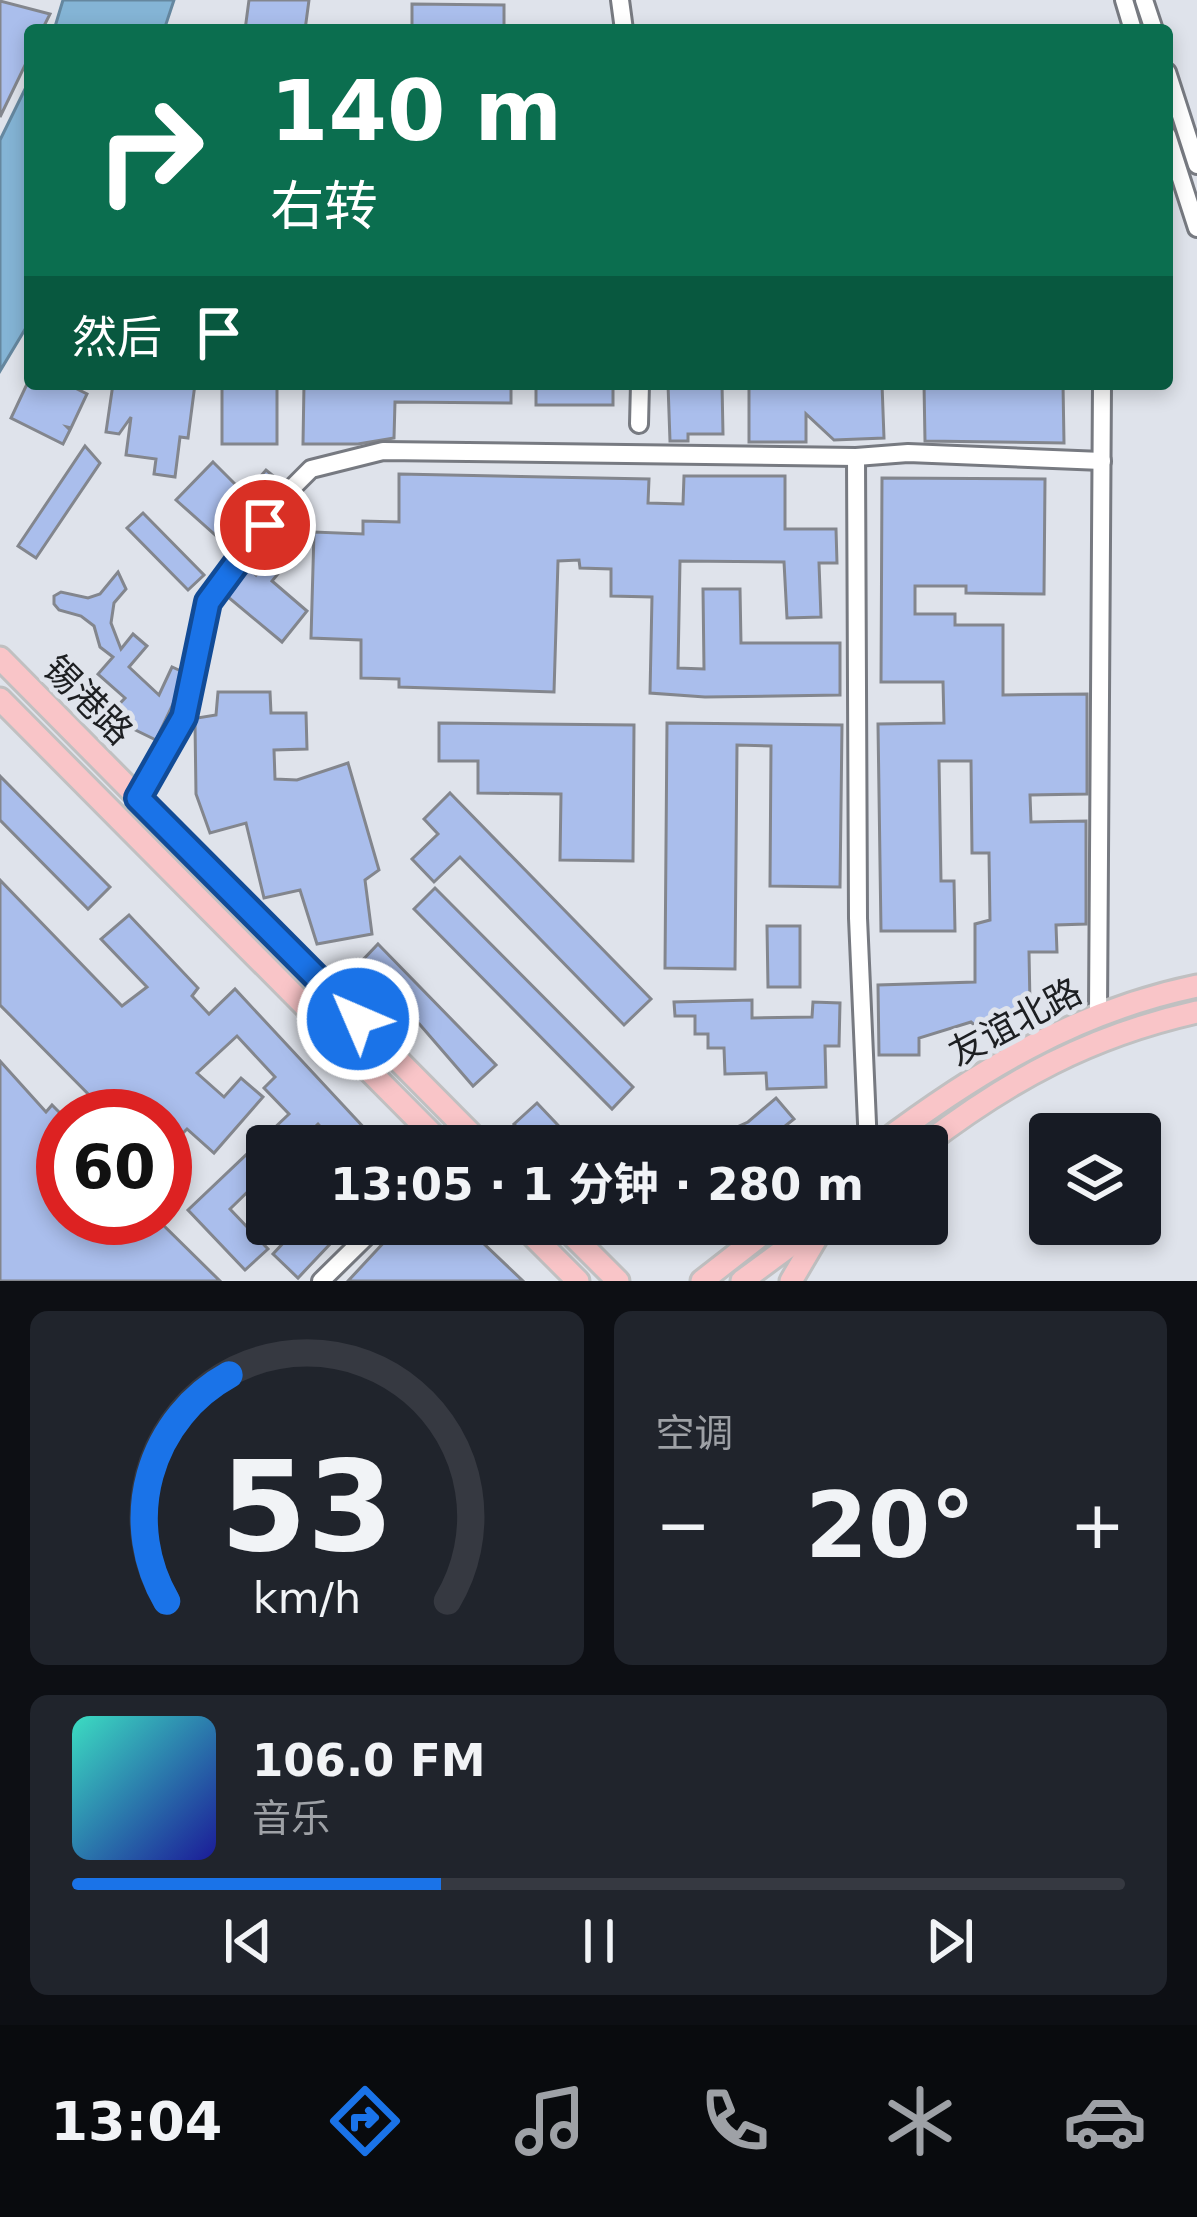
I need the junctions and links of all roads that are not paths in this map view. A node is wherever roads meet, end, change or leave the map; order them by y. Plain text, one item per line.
1 (1173, 91) edge
2 (1173, 154) edge
3 (1197, 166) edge
4 (1197, 228) edge
5 (640, 390) edge
6 (1102, 390) edge
7 (639, 424) dead end
8 (856, 458) junction
9 (1102, 461) junction
10 (0, 658) edge
11 (0, 699) edge
12 (138, 798) junction
13 (1197, 986) edge
14 (1099, 1012) junction
15 (1197, 1012) edge
16 (423, 1125) edge
17 (463, 1125) edge
18 (867, 1125) edge
19 (908, 1125) edge
20 (948, 1127) edge
21 (358, 1245) edge
22 (542, 1245) edge
23 (582, 1245) edge
24 (748, 1245) edge
25 (793, 1245) edge
26 (811, 1245) edge
27 (321, 1281) edge
28 (578, 1281) edge
29 (618, 1281) edge
30 (702, 1281) edge
31 (742, 1281) edge
32 (791, 1281) edge

1 - 3 street
2 - 4 street
5 - 7 street
6 - 9 street
8 - 9 street
8 - 12 street
8 - 18 street
9 - 14 street
10 - 12 main road, 锡港路
11 - 16 main road, 锡港路
12 - 17 main road, 锡港路
13 - 14 main road, 友谊北路
14 - 19 main road, 友谊北路
15 - 20 main road, 友谊北路
21 - 27 street
22 - 28 main road
23 - 29 main road
24 - 30 main road
25 - 31 main road
26 - 32 main road

